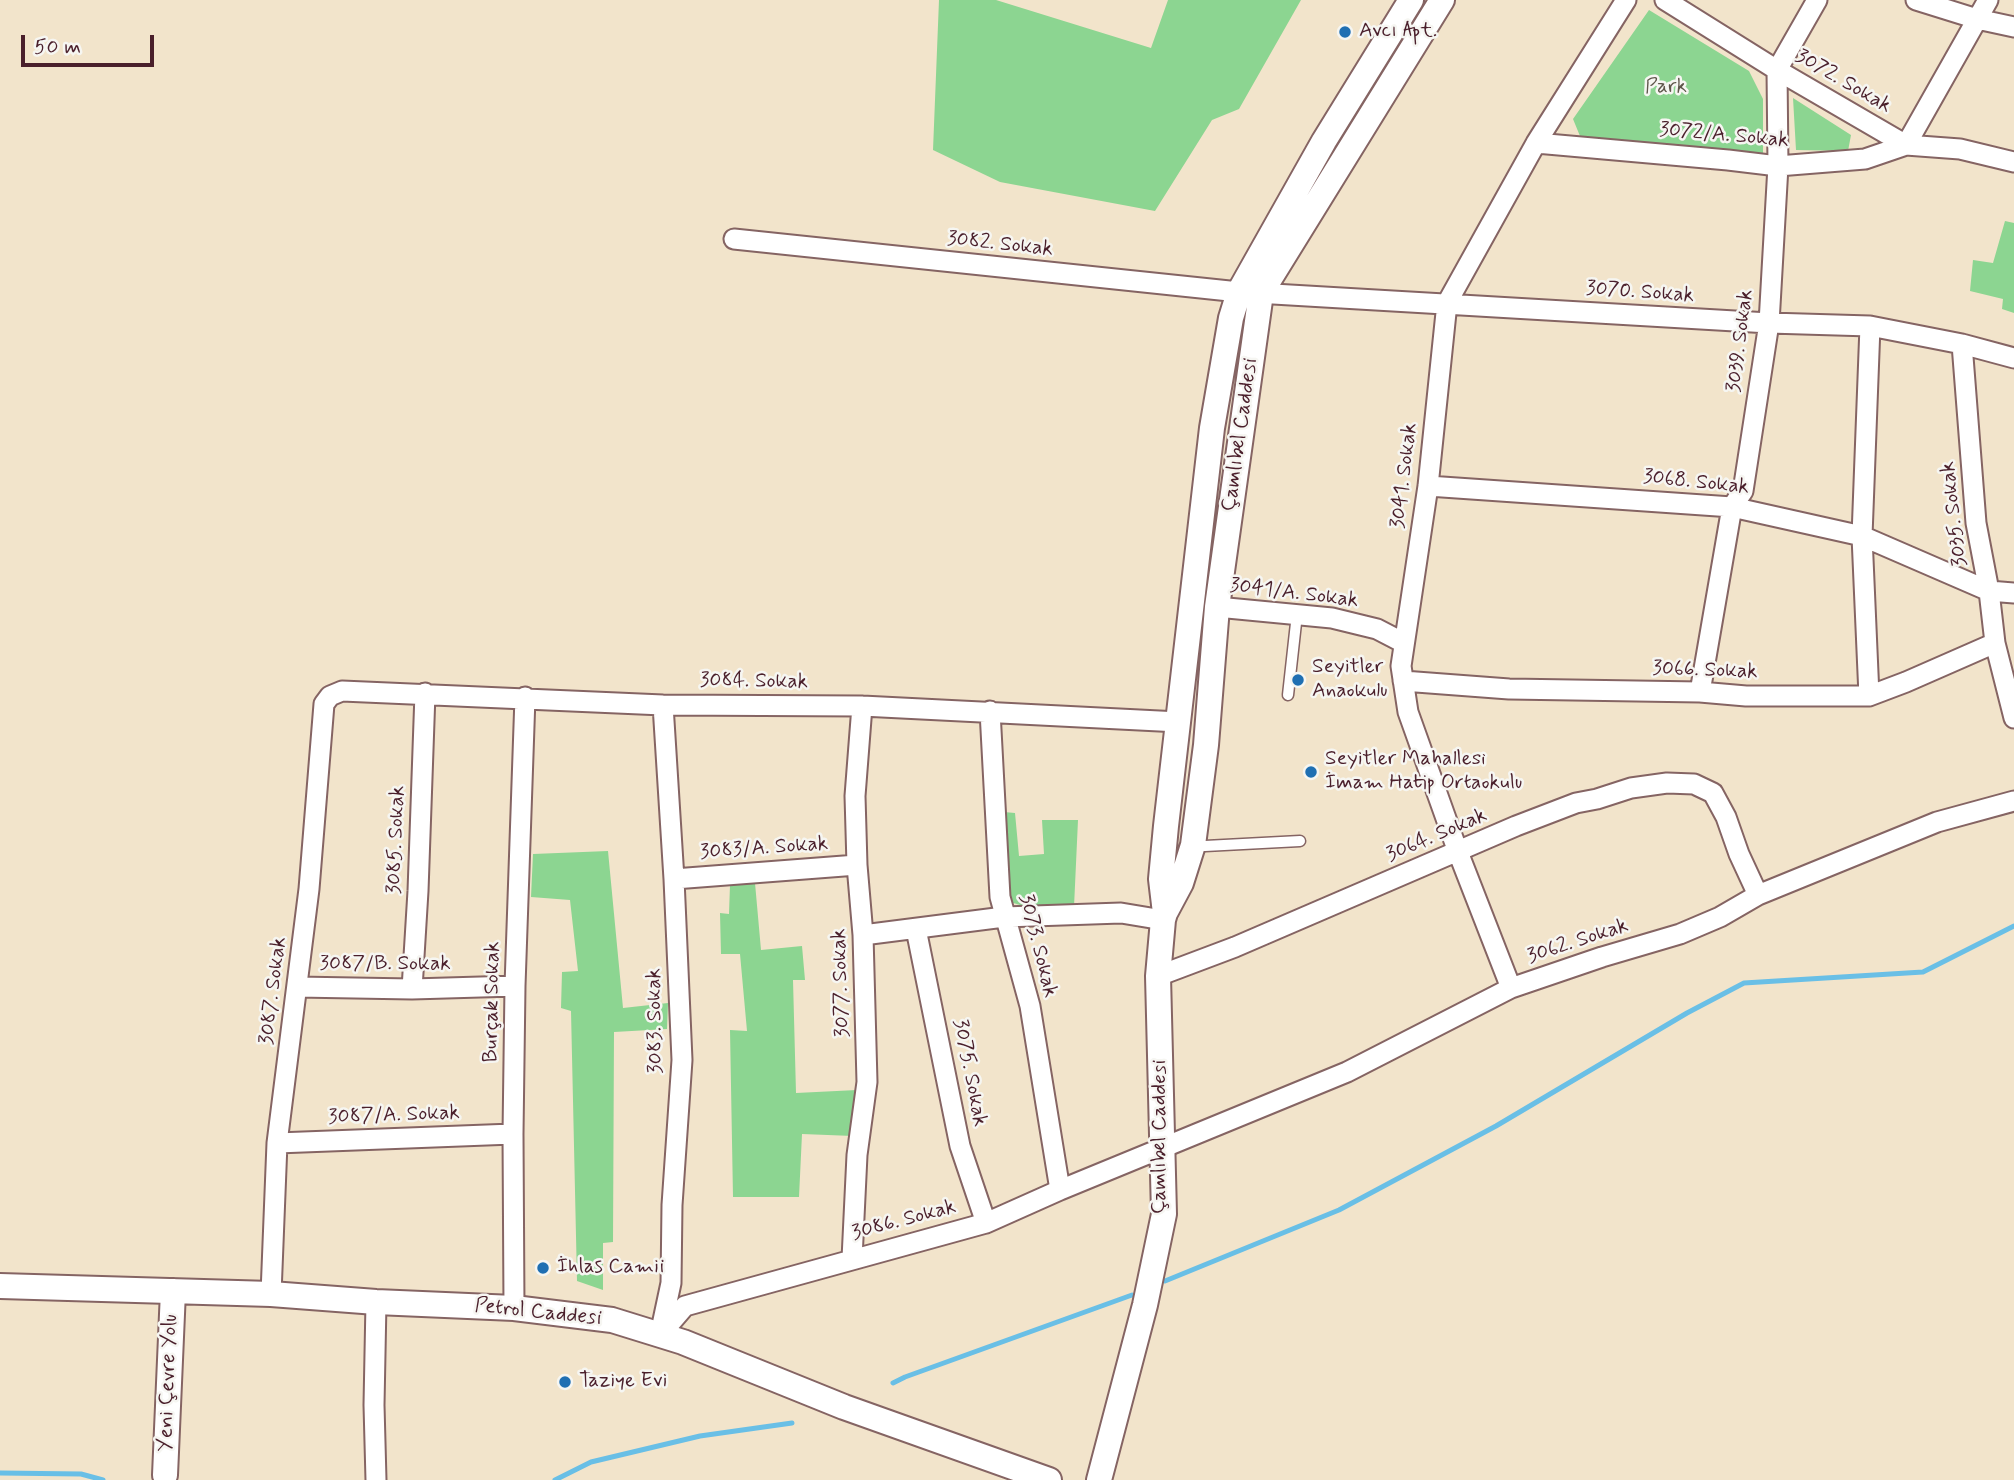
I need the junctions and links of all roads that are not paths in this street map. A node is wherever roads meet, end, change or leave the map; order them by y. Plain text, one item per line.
1 (1412, 0) edge
2 (1442, 0) edge
3 (1626, 0) edge
4 (1665, 0) edge
5 (1817, 0) edge
6 (1916, 0) edge
7 (1988, 0) edge
8 (1977, 19) junction
9 (2014, 27) edge
10 (1777, 70) junction
11 (1536, 143) junction
12 (1906, 145) junction
13 (2014, 162) edge
14 (1778, 166) junction
15 (734, 239) dead end
16 (1250, 293) junction
17 (1447, 303) junction
18 (1769, 323) junction
19 (1870, 326) junction
20 (1962, 344) junction
21 (2014, 358) edge
22 (1428, 486) junction
23 (1732, 507) junction
24 (1861, 536) junction
25 (1989, 591) junction
26 (2014, 593) edge
27 (1217, 607) junction
28 (1297, 614) junction
29 (1404, 643) junction
30 (1995, 643) junction
31 (1403, 681) junction
32 (1700, 692) junction
33 (425, 693) junction
34 (1288, 695) dead end
35 (330, 696) joint
36 (1869, 696) junction
37 (526, 697) junction
38 (663, 705) junction
39 (862, 706) junction
40 (990, 711) junction
41 (2014, 718) edge
42 (1179, 722) junction
43 (2014, 802) edge
44 (1300, 841) dead end
45 (1193, 845) junction
46 (1458, 852) junction
47 (857, 865) junction
48 (674, 879) junction
49 (1758, 895) junction
50 (1164, 916) junction
51 (1004, 917) junction
52 (916, 929) junction
53 (863, 935) junction
54 (1158, 976) junction
55 (515, 986) junction
56 (297, 988) junction
57 (1511, 988) junction
58 (412, 989) junction
59 (513, 1134) junction
60 (277, 1143) junction
61 (1163, 1147) junction
62 (1060, 1190) junction
63 (986, 1223) junction
64 (852, 1259) junction
65 (0, 1286) edge
66 (173, 1291) junction
67 (271, 1294) junction
68 (376, 1302) junction
69 (514, 1308) junction
70 (660, 1335) junction
71 (166, 1475) dead end
72 (376, 1480) edge
73 (1049, 1480) edge
74 (1099, 1480) edge

1 - 16 street, Çamlıbel Caddesi
2 - 16 street, Çamlıbel Caddesi
3 - 11 street, 3041. Sokak
4 - 10 street, 3072. Sokak
5 - 10 street
6 - 8 street
7 - 8 street
8 - 9 street
8 - 12 street
10 - 12 street, 3072. Sokak
10 - 14 street, 3039. Sokak
11 - 14 street, 3072/A. Sokak
11 - 17 street, 3041. Sokak
12 - 13 street, 3072. Sokak
12 - 14 street, 3072/A. Sokak
14 - 18 street, 3039. Sokak
15 - 16 street, 3082. Sokak
16 - 17 street, 3070. Sokak
16 - 27 street, Çamlıbel Caddesi
16 - 42 street, Çamlıbel Caddesi
17 - 18 street, 3070. Sokak
17 - 22 street, 3041. Sokak
18 - 19 street, 3070. Sokak
18 - 23 street, 3039. Sokak
19 - 20 street, 3070. Sokak
19 - 24 street
20 - 21 street, 3070. Sokak
20 - 25 street, 3035. Sokak
22 - 23 street, 3068. Sokak
22 - 29 street, 3041. Sokak
23 - 24 street, 3068. Sokak
23 - 32 street, 3039. Sokak
24 - 25 street, 3068. Sokak
24 - 36 street
25 - 26 street
25 - 30 street, 3035. Sokak
27 - 28 street, 3041/A. Sokak
27 - 45 street, Çamlıbel Caddesi
28 - 29 street, 3041/A. Sokak
28 - 34 lane
29 - 31 street, 3041. Sokak
30 - 36 street, 3066. Sokak
30 - 41 street, 3035. Sokak
31 - 32 street, 3066. Sokak
31 - 46 street, 3041. Sokak
32 - 36 street, 3066. Sokak
33 - 35 street, 3084. Sokak
33 - 37 street, 3084. Sokak
33 - 58 street, 3085. Sokak
35 - 56 street, 3087. Sokak
37 - 38 street, 3084. Sokak
37 - 55 street, Burçak Sokak
38 - 39 street, 3084. Sokak
38 - 48 street, 3083. Sokak
39 - 40 street, 3084. Sokak
39 - 47 street, 3077. Sokak
40 - 42 street, 3084. Sokak
40 - 51 street, 3073. Sokak
42 - 50 street, Çamlıbel Caddesi
43 - 49 street, 3062. Sokak
44 - 45 lane
45 - 50 street, Çamlıbel Caddesi
46 - 49 street, 3064. Sokak
46 - 54 street, 3064. Sokak
46 - 57 street, 3041. Sokak
47 - 48 street, 3083/A. Sokak
47 - 53 street, 3077. Sokak
48 - 70 street, 3083. Sokak
49 - 57 street, 3062. Sokak
50 - 51 street
50 - 54 street, Çamlıbel Caddesi
51 - 52 street
51 - 62 street, 3073. Sokak
52 - 53 street
52 - 63 street, 3075. Sokak
53 - 64 street, 3077. Sokak
54 - 61 street, Çamlıbel Caddesi
55 - 58 street, 3087/B. Sokak
55 - 59 street, Burçak Sokak
56 - 58 street, 3087/B. Sokak
56 - 60 street, 3087. Sokak
57 - 61 street, 3062. Sokak
59 - 60 street, 3087/A. Sokak
59 - 69 street, Burçak Sokak
60 - 67 street, 3087. Sokak
61 - 62 street, 3086. Sokak
61 - 74 street, Çamlıbel Caddesi
62 - 63 street, 3086. Sokak
63 - 64 street, 3086. Sokak
64 - 70 street, 3086. Sokak
65 - 66 street, Petrol Caddesi
66 - 67 street, Petrol Caddesi
66 - 71 street, Yeni Çevre Yolu
67 - 68 street, Petrol Caddesi
68 - 69 street, Petrol Caddesi
68 - 72 street
69 - 70 street, Petrol Caddesi
70 - 73 street, Petrol Caddesi

